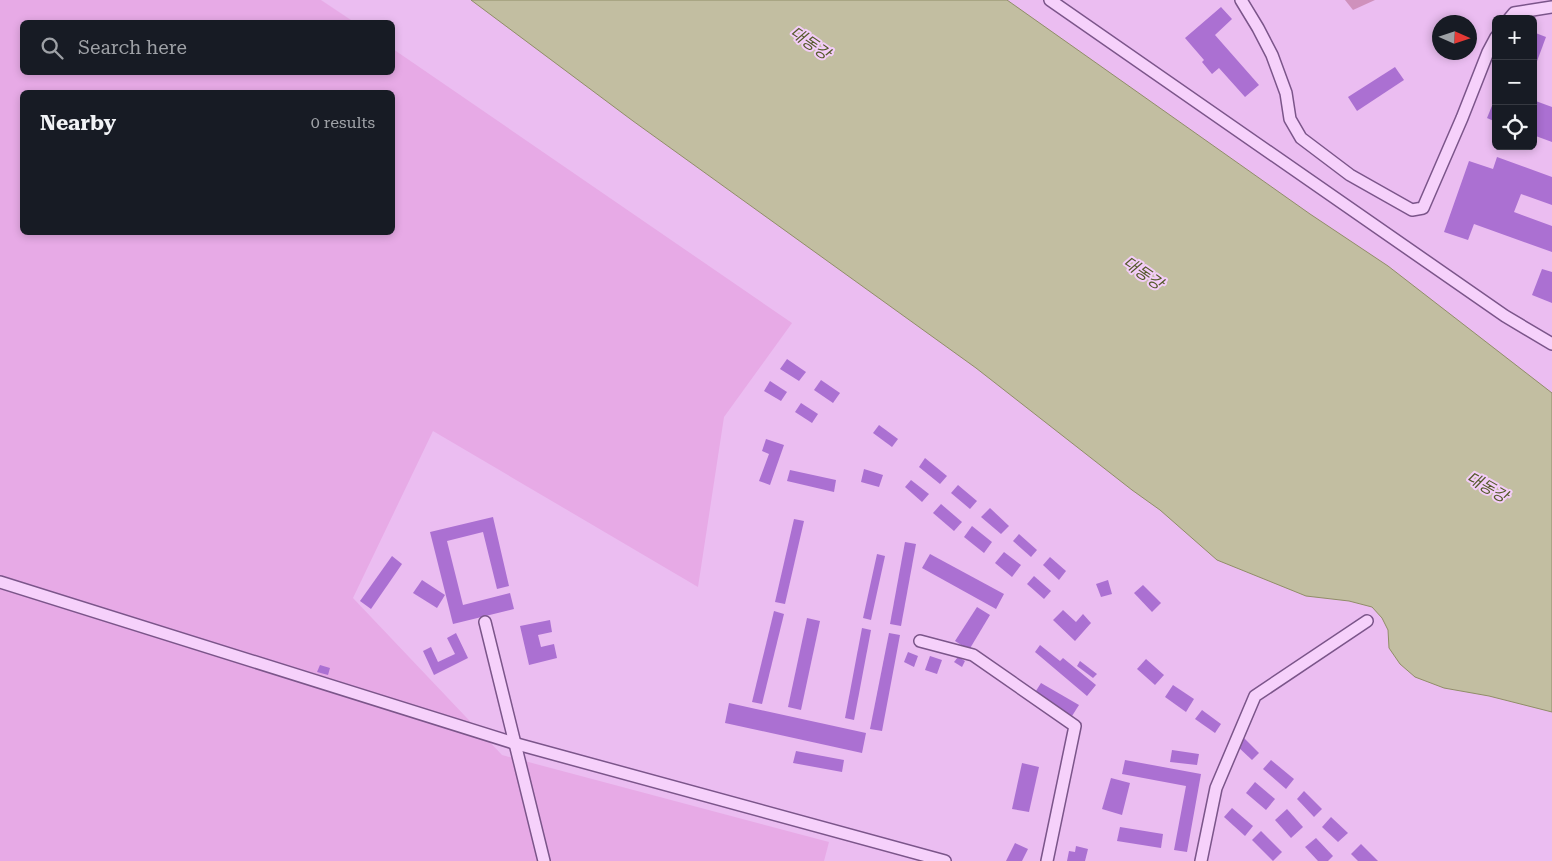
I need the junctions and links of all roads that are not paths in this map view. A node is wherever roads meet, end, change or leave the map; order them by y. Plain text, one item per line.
1 (1050, 0) edge
2 (1241, 0) edge
3 (1552, 7) edge
4 (1512, 15) edge
5 (1492, 44) edge
6 (1552, 344) edge
7 (0, 582) edge
8 (1367, 621) dead end
9 (485, 622) dead end
10 (920, 642) dead end
11 (517, 744) junction
12 (544, 861) edge
13 (945, 861) edge
14 (1047, 861) edge
15 (1201, 861) edge

1 - 6 street
2 - 5 street
3 - 4 street
7 - 11 street
8 - 15 street
9 - 11 street
10 - 14 street
11 - 12 street
11 - 13 street

